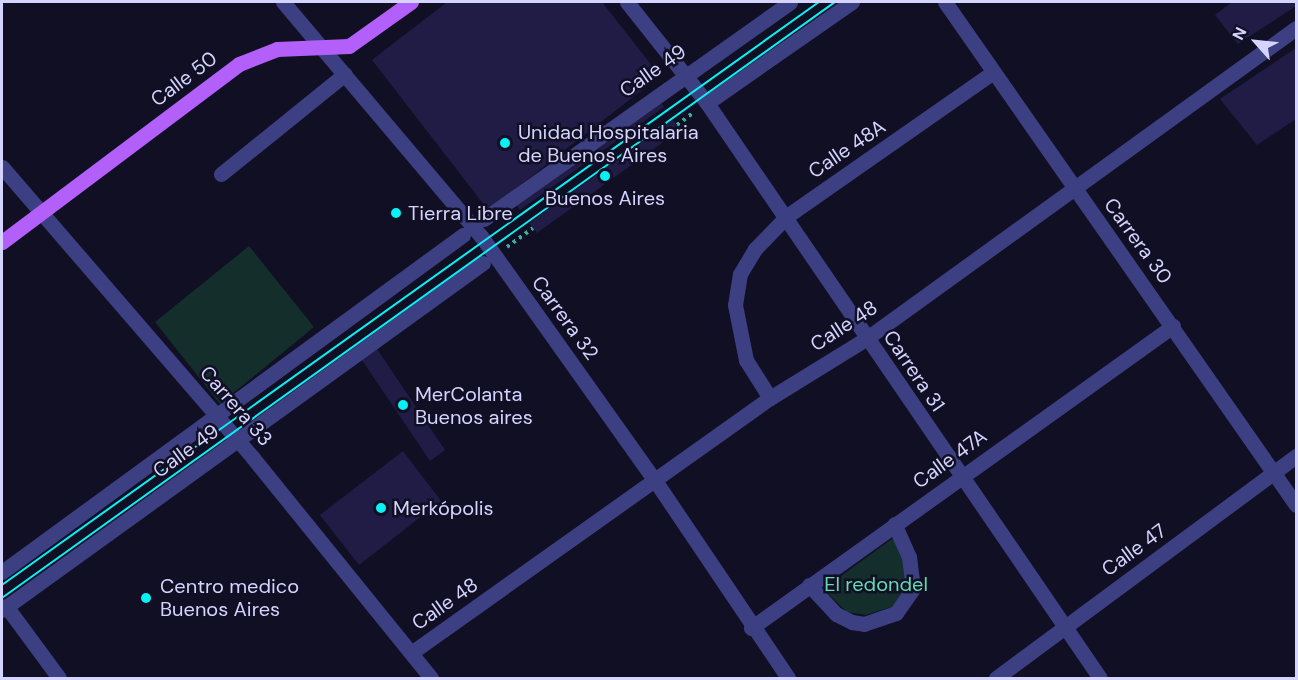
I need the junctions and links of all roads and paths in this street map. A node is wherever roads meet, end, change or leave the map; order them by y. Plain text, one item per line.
1 (283, 2) edge
2 (411, 2) edge
3 (790, 2) edge
4 (852, 2) edge
5 (945, 2) edge
6 (630, 3) edge
7 (1296, 28) edge
8 (321, 46) junction
9 (992, 72) junction
10 (345, 74) junction
11 (685, 74) junction
12 (707, 103) junction
13 (2, 167) edge
14 (221, 174) dead end
15 (1073, 187) junction
16 (40, 214) junction
17 (786, 216) junction
18 (484, 219) dead end
19 (533, 228) dead end
20 (463, 235) dead end
21 (2, 242) edge
22 (505, 248) dead end
23 (483, 263) dead end
24 (1173, 326) junction
25 (867, 338) junction
26 (770, 398) junction
27 (217, 417) junction
28 (238, 440) junction
29 (1296, 456) edge
30 (1274, 473) junction
31 (961, 477) junction
32 (656, 483) junction
33 (1296, 505) edge
34 (894, 524) junction
35 (2, 572) edge
36 (810, 585) junction
37 (4, 608) edge
38 (1067, 626) junction
39 (751, 628) junction
40 (411, 653) junction
41 (59, 678) edge
42 (431, 678) edge
43 (788, 678) edge
44 (996, 678) edge
45 (1100, 678) edge

1 - 8 street, Carrera 32
2 - 8 main road, Calle 50
3 - 11 street, Calle 49
4 - 12 street
5 - 9 street, Carrera 30
6 - 11 street, Carrera 31
7 - 15 street, Calle 48
8 - 10 street, Carrera 32
8 - 16 main road, Calle 50
9 - 15 street, Carrera 30
9 - 17 street, Calle 48A
10 - 14 street
10 - 32 street, Carrera 32
11 - 12 street, Carrera 31
11 - 18 street, Calle 49
12 - 17 street, Carrera 31
13 - 16 street, Carrera 33
15 - 24 street, Carrera 30
15 - 25 street, Calle 48
16 - 21 main road, Calle 50
16 - 27 street, Carrera 33
17 - 25 street, Carrera 31
17 - 26 street, Calle 48A
19 - 22 path
20 - 27 street, Calle 49
23 - 28 street, Calle 49
24 - 30 street, Carrera 30
24 - 31 street, Calle 47A
25 - 26 street, Calle 48
25 - 31 street, Carrera 31
26 - 32 street, Calle 48
27 - 28 street, Carrera 33
27 - 35 street, Calle 49
28 - 37 street, Calle 49
28 - 40 street, Carrera 33
29 - 30 street, Calle 47
30 - 33 street, Carrera 30
30 - 38 street, Calle 47
31 - 34 street, Calle 47A
31 - 38 street, Carrera 31
32 - 39 street, Carrera 32
32 - 40 street, Calle 48
34 - 36 street, Calle 47A
34 - 36 street
36 - 39 street, Calle 47A
37 - 41 street
38 - 44 street, Calle 47
38 - 45 street, Carrera 31
39 - 43 street, Carrera 32
40 - 42 street, Carrera 33

